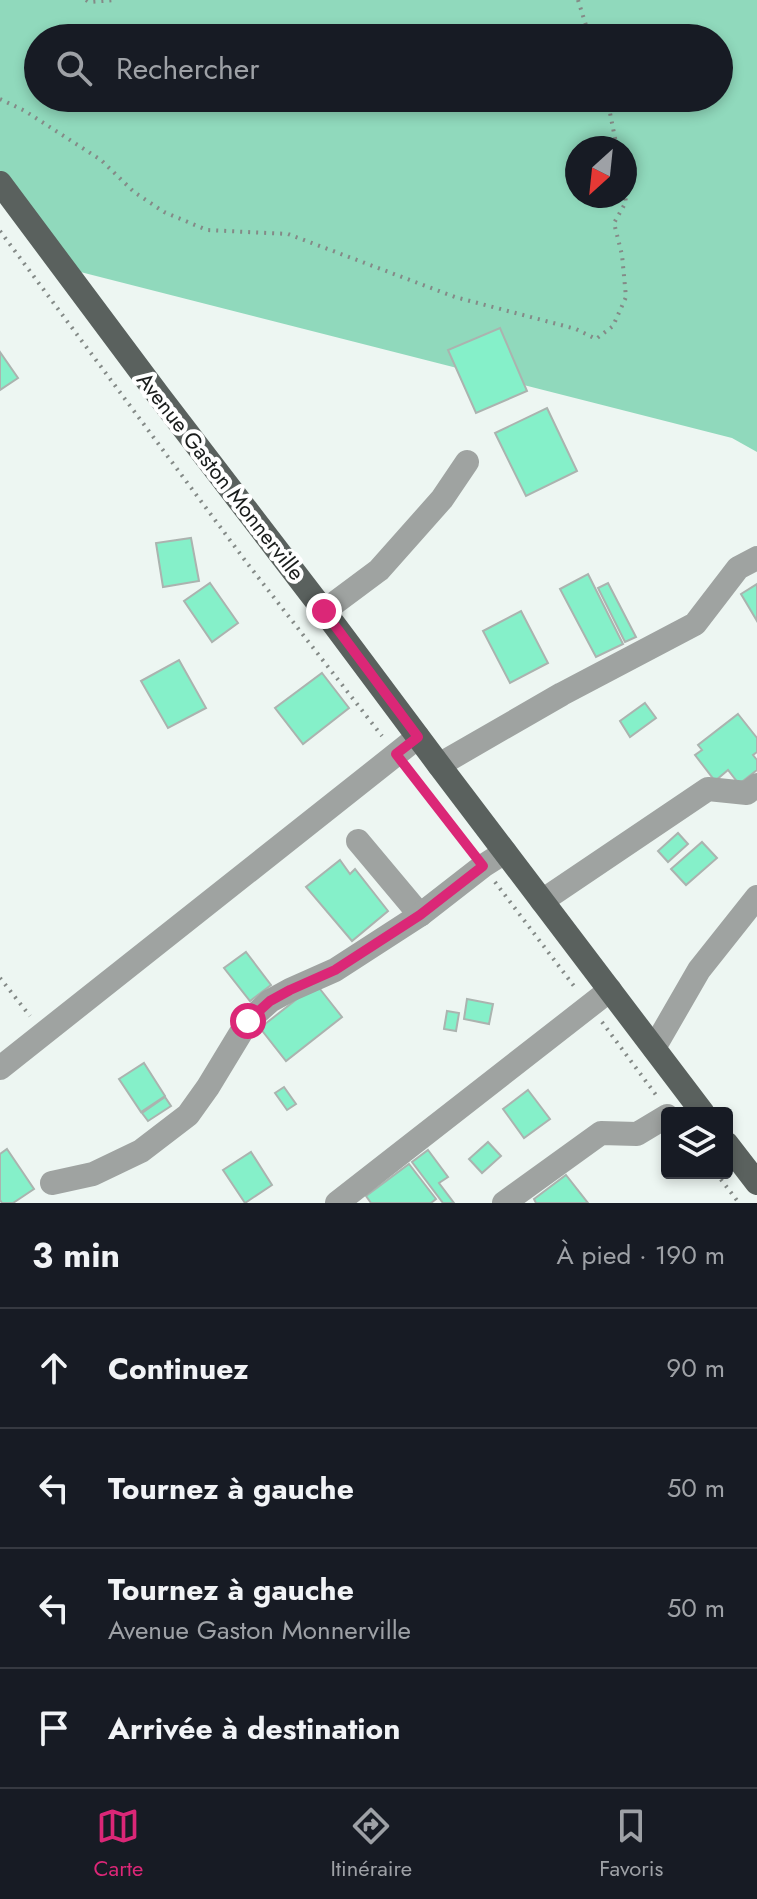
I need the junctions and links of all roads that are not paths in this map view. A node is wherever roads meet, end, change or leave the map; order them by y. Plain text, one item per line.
1 (0, 183) edge
2 (467, 462) dead end
3 (757, 558) edge
4 (324, 611) junction
5 (418, 737) junction
6 (439, 765) junction
7 (757, 785) edge
8 (358, 841) dead end
9 (505, 852) junction
10 (757, 897) edge
11 (542, 901) junction
12 (420, 915) junction
13 (610, 990) junction
14 (654, 1048) junction
15 (0, 1068) edge
16 (679, 1107) edge
17 (661, 1119) edge
18 (733, 1152) edge
19 (52, 1183) dead end
20 (757, 1183) edge
21 (337, 1203) edge
22 (504, 1203) edge

1 - 4 main road, Avenue Gaston Monnerville
2 - 4 street
3 - 6 street
4 - 5 main road, Avenue Gaston Monnerville
5 - 6 main road, Avenue Gaston Monnerville
5 - 15 street
6 - 9 main road, Avenue Gaston Monnerville
7 - 11 street
8 - 12 street
9 - 11 main road, Avenue Gaston Monnerville
9 - 12 street
10 - 14 street
11 - 13 main road, Avenue Gaston Monnerville
12 - 19 street
13 - 14 main road, Avenue Gaston Monnerville
13 - 21 street
14 - 16 main road, Avenue Gaston Monnerville
17 - 22 street
18 - 20 main road

